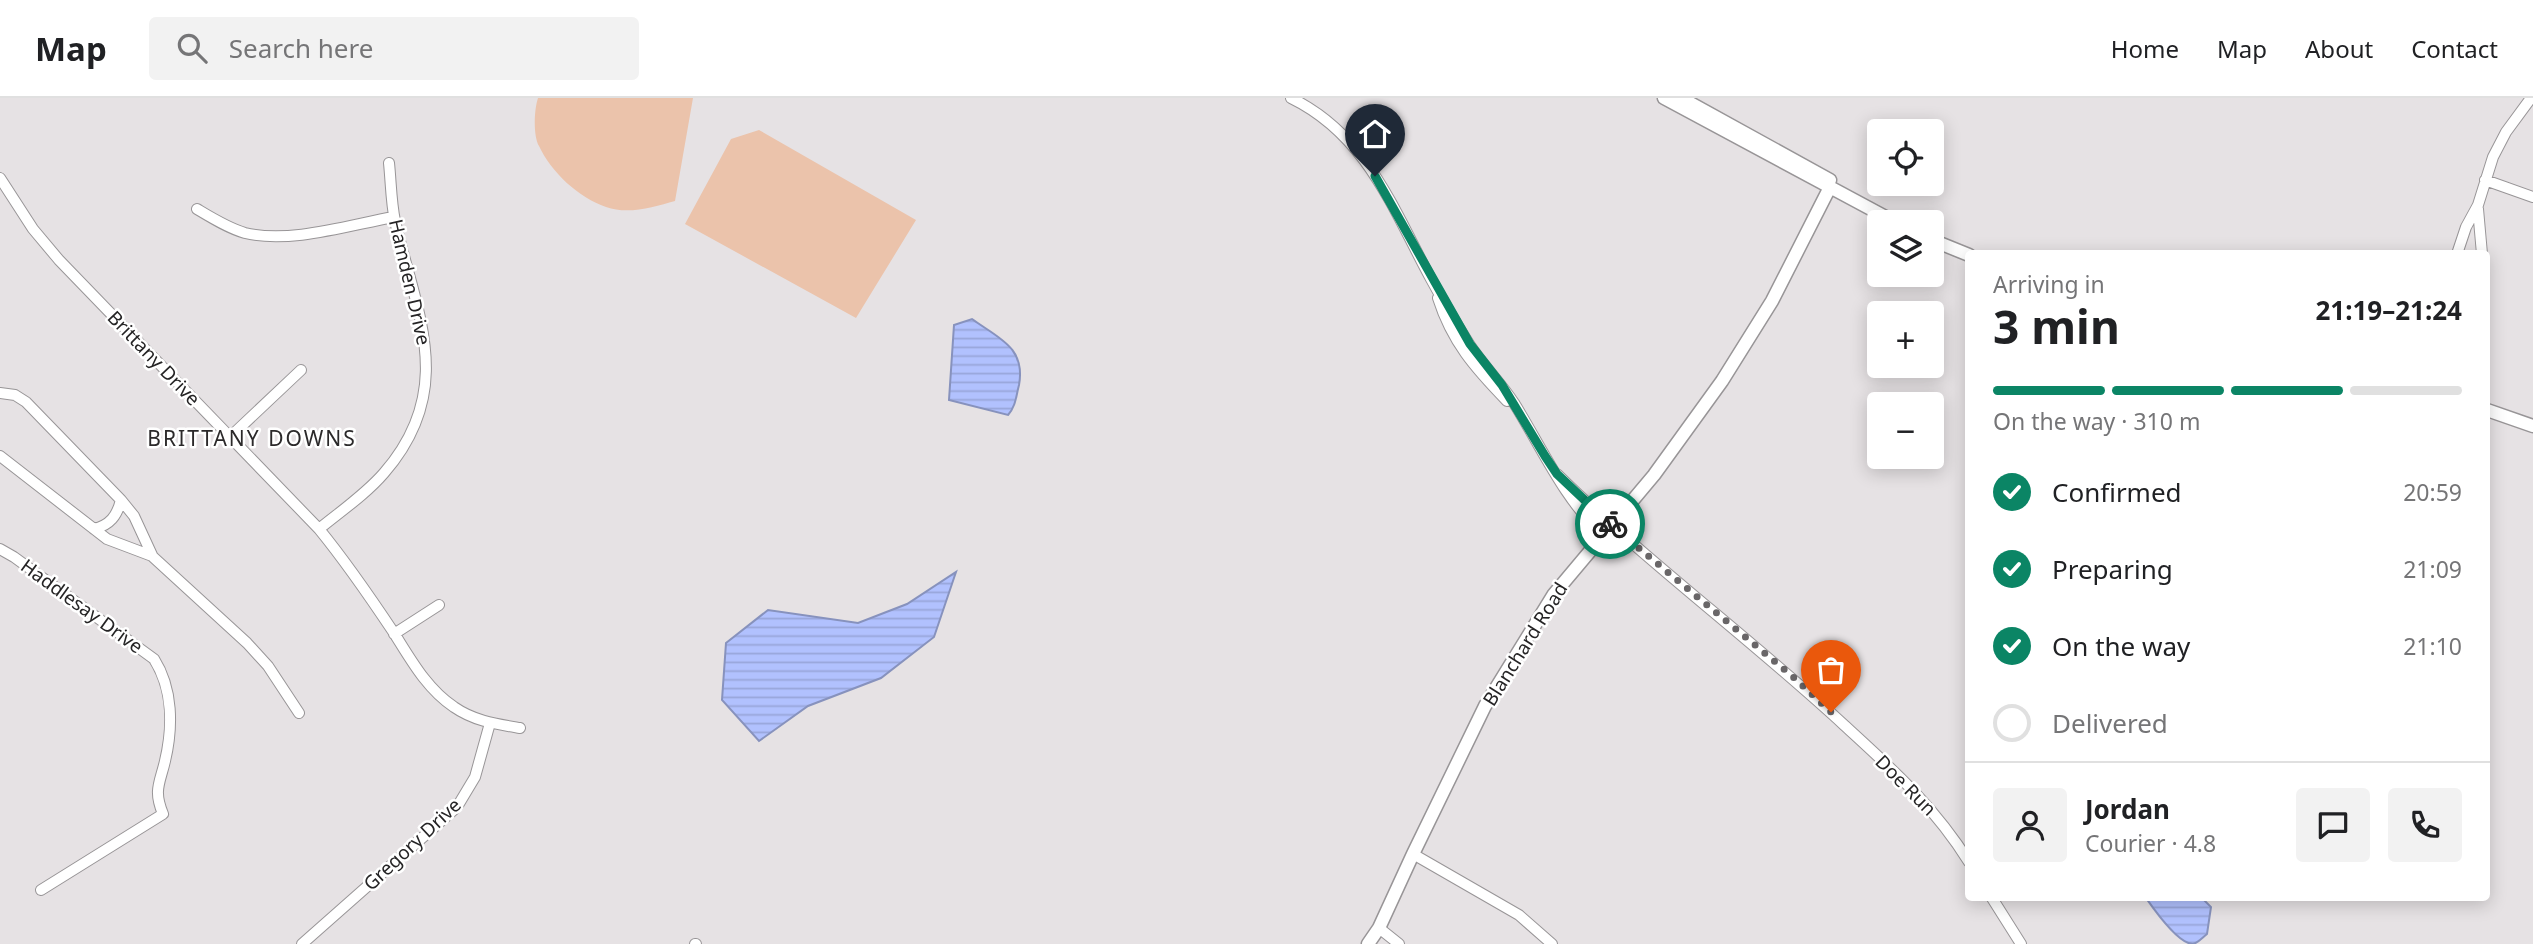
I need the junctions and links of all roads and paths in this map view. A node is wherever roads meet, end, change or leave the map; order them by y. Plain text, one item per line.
1 (1291, 98) edge
2 (1664, 98) edge
3 (1680, 98) edge
4 (2531, 98) edge
5 (389, 163) dead end
6 (0, 178) edge
7 (2485, 180) junction
8 (1829, 189) junction
9 (2533, 197) edge
10 (2478, 205) junction
11 (197, 209) dead end
12 (1872, 210) edge
13 (1879, 210) edge
14 (394, 217) junction
15 (1944, 245) edge
16 (2458, 250) edge
17 (2481, 250) edge
18 (1965, 253) edge
19 (301, 370) dead end
20 (0, 393) edge
21 (2490, 411) edge
22 (2533, 426) edge
23 (230, 437) junction
24 (0, 456) edge
25 (121, 500) junction
26 (94, 529) junction
27 (319, 529) junction
28 (1607, 530) junction
29 (0, 549) edge
30 (152, 556) junction
31 (439, 605) dead end
32 (394, 634) junction
33 (299, 713) dead end
34 (490, 723) junction
35 (520, 728) dead end
36 (1413, 854) junction
37 (1965, 856) edge
38 (41, 890) dead end
39 (1994, 901) edge
40 (1379, 928) junction
41 (302, 944) edge
42 (1368, 944) edge
43 (1399, 944) edge
44 (1552, 944) edge
45 (2021, 944) edge

1 - 28 street, Doe Run
2 - 8 street
3 - 13 street
4 - 7 street
5 - 14 street, Hamden Drive
6 - 23 street, Brittany Drive
7 - 9 street
7 - 10 street
8 - 12 street
8 - 28 street, Blanchard Road
10 - 16 street
10 - 17 street
11 - 14 street
14 - 27 street, Hamden Drive
15 - 18 street
19 - 23 street
20 - 25 street
21 - 22 street
23 - 27 street, Brittany Drive
24 - 26 street
25 - 26 street
25 - 30 street
26 - 30 street
27 - 32 street, Brittany Drive
28 - 36 street, Blanchard Road
28 - 37 street, Doe Run
29 - 38 street, Haddlesay Drive
30 - 33 street
31 - 32 street
32 - 34 street, Brittany Drive
34 - 35 street, Brittany Drive
34 - 41 street, Gregory Drive
36 - 40 street, Blanchard Road
36 - 44 street
39 - 45 street
40 - 42 street, Blanchard Road
40 - 43 street

